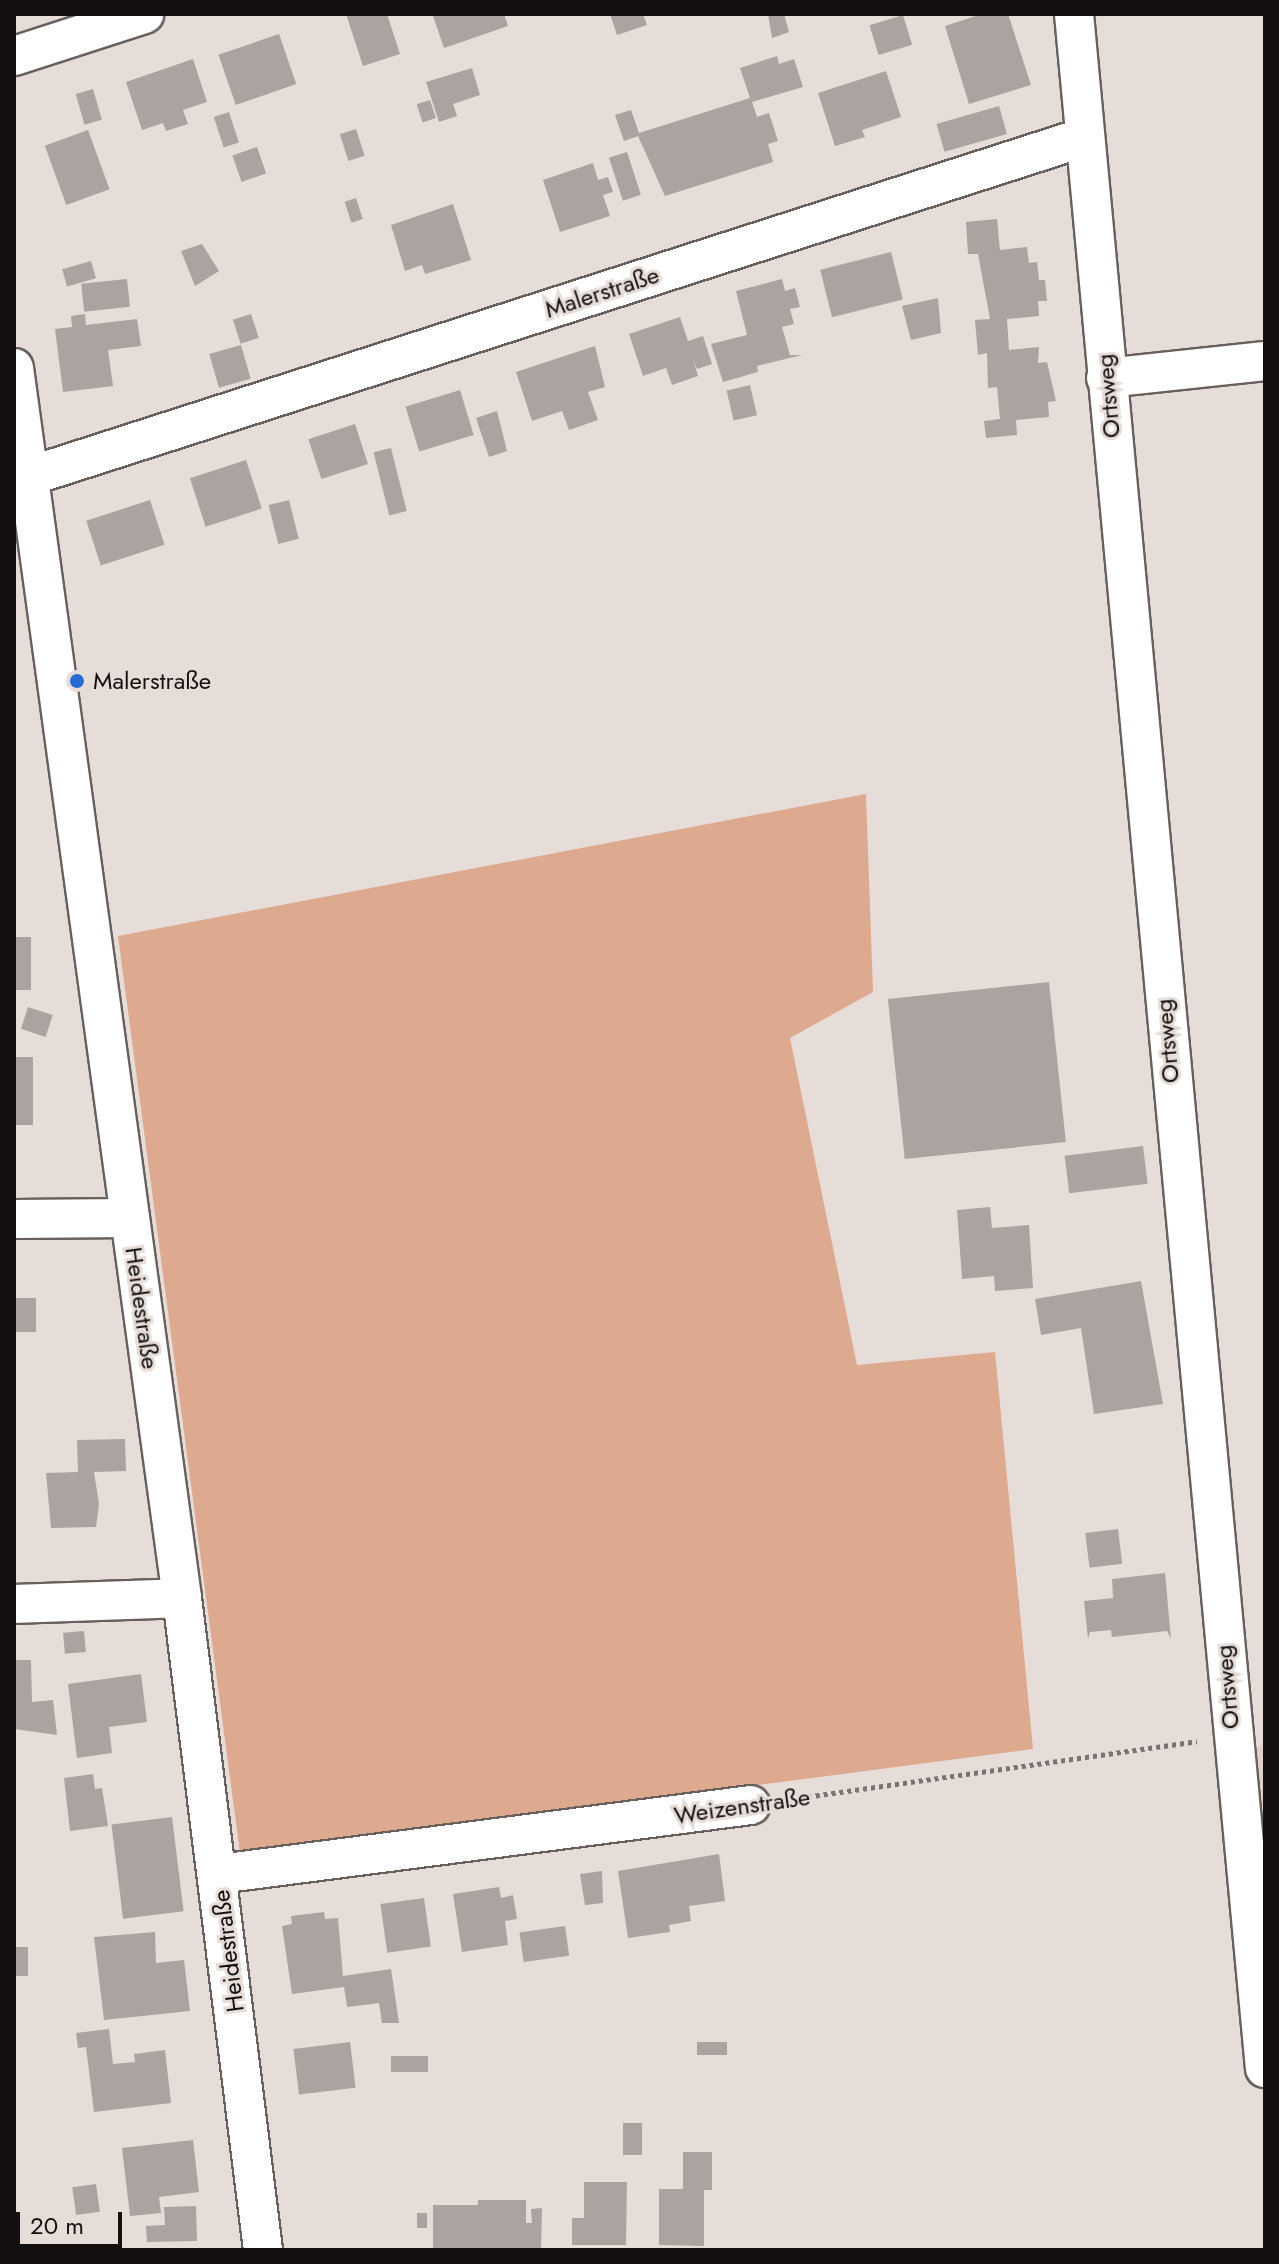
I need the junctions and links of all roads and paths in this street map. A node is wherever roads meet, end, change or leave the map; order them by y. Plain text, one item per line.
1 (144, 14) edge
2 (1074, 14) edge
3 (14, 56) edge
4 (1085, 137) junction
5 (1265, 361) edge
6 (14, 368) edge
7 (1106, 378) junction
8 (27, 477) junction
9 (130, 1218) junction
10 (14, 1219) edge
11 (182, 1598) junction
12 (14, 1604) edge
13 (1232, 1736) junction
14 (751, 1805) joint
15 (219, 1874) junction
16 (1265, 2068) edge
17 (263, 2250) edge

1 - 3 street
2 - 4 street, Ortsweg
4 - 7 street, Ortsweg
4 - 8 street, Malerstraße
5 - 7 street
6 - 8 street, Heidestraße
7 - 13 street, Ortsweg
8 - 9 street, Heidestraße
9 - 10 street
9 - 11 street, Heidestraße
11 - 12 street
11 - 15 street, Heidestraße
13 - 14 path, Weizenstraße
13 - 16 street, Ortsweg
14 - 15 street, Weizenstraße
15 - 17 street, Heidestraße

